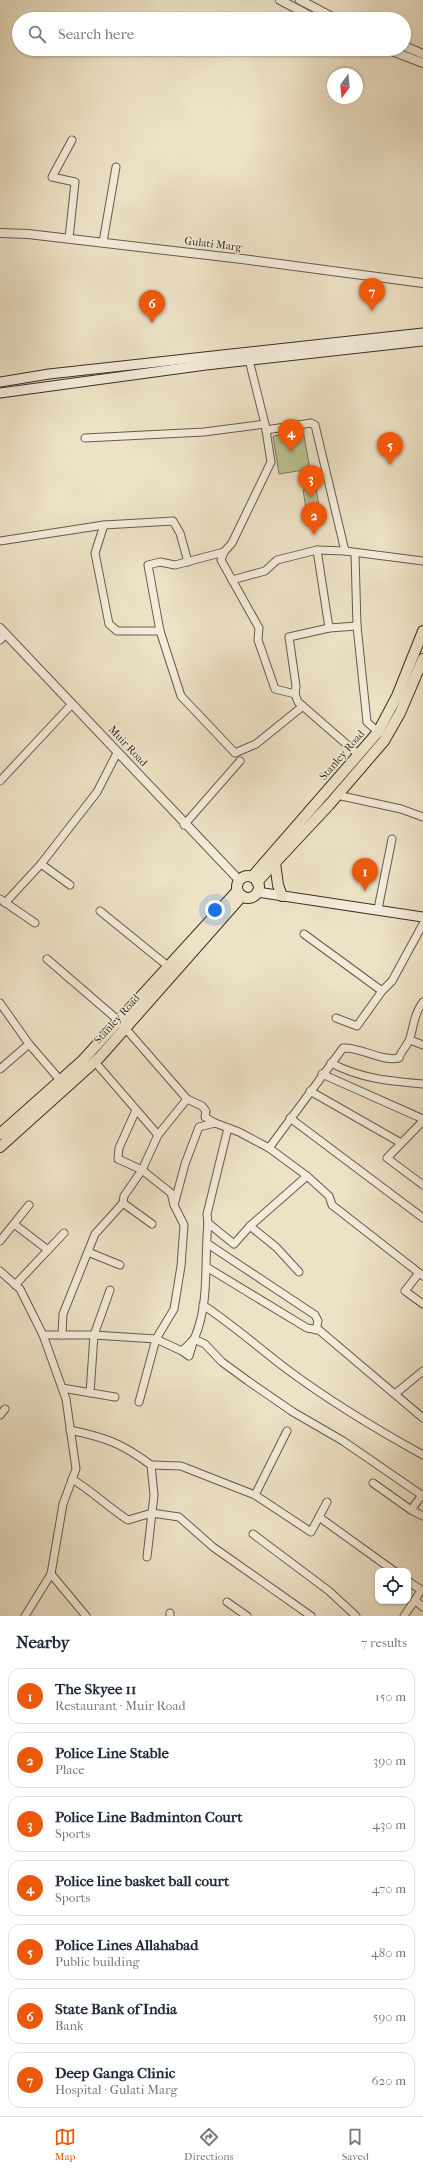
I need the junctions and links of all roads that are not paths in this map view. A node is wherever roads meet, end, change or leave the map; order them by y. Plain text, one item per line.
1 (280, 0) edge
2 (300, 0) edge
3 (303, 12) edge
4 (323, 12) edge
5 (411, 49) edge
6 (423, 54) edge
7 (405, 56) edge
8 (423, 63) edge
9 (72, 140) dead end
10 (116, 167) dead end
11 (0, 233) edge
12 (68, 238) junction
13 (103, 242) junction
14 (423, 283) edge
15 (423, 333) edge
16 (423, 341) edge
17 (249, 360) junction
18 (0, 382) edge
19 (0, 393) edge
20 (265, 427) junction
21 (85, 438) dead end
22 (104, 525) junction
23 (0, 541) edge
24 (317, 550) junction
25 (345, 551) junction
26 (224, 552) junction
27 (356, 554) junction
28 (423, 561) edge
29 (188, 562) junction
30 (232, 580) junction
31 (356, 626) junction
32 (329, 628) junction
33 (160, 631) junction
34 (423, 632) edge
35 (2, 634) edge
36 (423, 659) edge
37 (295, 694) junction
38 (72, 704) junction
39 (303, 706) junction
40 (378, 732) junction
41 (117, 753) junction
42 (359, 755) junction
43 (240, 761) dead end
44 (0, 781) edge
45 (337, 795) junction
46 (423, 817) edge
47 (184, 825) junction
48 (392, 839) dead end
49 (275, 863) junction
50 (41, 864) junction
51 (255, 879) junction
52 (70, 885) dead end
53 (239, 889) junction
54 (257, 892) junction
55 (282, 896) junction
56 (2, 901) edge
57 (378, 909) junction
58 (100, 911) dead end
59 (423, 917) edge
60 (35, 923) dead end
61 (423, 924) edge
62 (304, 934) dead end
63 (46, 959) dead end
64 (169, 967) junction
65 (382, 991) junction
66 (423, 1002) edge
67 (0, 1003) edge
68 (336, 1018) dead end
69 (122, 1024) junction
70 (410, 1040) junction
71 (29, 1044) junction
72 (423, 1045) edge
73 (95, 1062) junction
74 (331, 1063) junction
75 (0, 1068) edge
76 (322, 1074) junction
77 (60, 1080) junction
78 (423, 1084) edge
79 (310, 1091) junction
80 (187, 1100) junction
81 (136, 1110) junction
82 (290, 1118) junction
83 (423, 1120) edge
84 (215, 1123) junction
85 (228, 1128) junction
86 (0, 1134) edge
87 (158, 1135) junction
88 (401, 1143) junction
89 (0, 1147) edge
90 (269, 1148) junction
91 (142, 1170) junction
92 (307, 1176) junction
93 (423, 1185) edge
94 (123, 1203) junction
95 (29, 1204) dead end
96 (174, 1205) junction
97 (423, 1218) edge
98 (208, 1223) junction
99 (14, 1224) junction
100 (152, 1224) dead end
101 (250, 1226) junction
102 (64, 1233) dead end
103 (0, 1241) edge
104 (208, 1244) junction
105 (48, 1250) junction
106 (88, 1252) junction
107 (120, 1265) dead end
108 (208, 1268) junction
109 (0, 1271) edge
110 (299, 1272) dead end
111 (421, 1274) edge
112 (15, 1285) junction
113 (110, 1290) dead end
114 (423, 1304) edge
115 (203, 1305) junction
116 (316, 1330) junction
117 (43, 1335) junction
118 (62, 1335) junction
119 (94, 1335) junction
120 (156, 1339) junction
121 (194, 1339) junction
122 (423, 1371) edge
123 (62, 1388) junction
124 (90, 1393) junction
125 (394, 1394) junction
126 (115, 1397) dead end
127 (139, 1402) dead end
128 (5, 1409) dead end
129 (0, 1415) edge
130 (423, 1418) edge
131 (70, 1430) junction
132 (287, 1431) dead end
133 (423, 1455) edge
134 (151, 1465) junction
135 (72, 1479) junction
136 (372, 1483) dead end
137 (255, 1495) junction
138 (422, 1496) edge
139 (327, 1502) dead end
140 (411, 1510) junction
141 (152, 1513) junction
142 (423, 1516) edge
143 (318, 1517) junction
144 (253, 1534) dead end
145 (147, 1558) dead end
146 (390, 1568) edge
147 (51, 1574) junction
148 (411, 1583) edge
149 (415, 1600) junction
150 (227, 1602) dead end
151 (423, 1607) edge
152 (25, 1616) edge
153 (86, 1616) edge
154 (247, 1616) edge
155 (311, 1616) edge
156 (356, 1616) edge
157 (404, 1616) edge

1 - 3 street
2 - 4 street
5 - 6 street
7 - 8 street
9 - 12 street
10 - 13 street
11 - 12 street, Gulati Marg
12 - 13 street, Gulati Marg
13 - 14 street, Gulati Marg
15 - 18 main road
16 - 17 main road
17 - 19 main road
17 - 20 street
20 - 21 street
20 - 25 street
20 - 26 street
22 - 23 street
22 - 29 street
22 - 33 street
24 - 25 street
24 - 30 street
24 - 32 street
25 - 27 street
26 - 29 street
26 - 30 street
27 - 28 street
27 - 31 street
29 - 33 street
30 - 37 street
31 - 32 street
31 - 40 street
32 - 37 street
33 - 39 street
34 - 40 main road, Stanley Road
35 - 38 street, Muir Road
36 - 45 main road, Stanley Road
37 - 39 street
38 - 41 street, Muir Road
38 - 44 street
39 - 42 street
40 - 42 main road, Stanley Road
41 - 47 street, Muir Road
41 - 50 street
42 - 51 main road, Stanley Road
43 - 47 street
45 - 46 street
45 - 49 main road, Stanley Road
47 - 53 street, Muir Road
48 - 57 street
49 - 51 main road, Stanley Road
49 - 55 main road
50 - 52 street
50 - 56 street
51 - 53 main road
51 - 54 main road
53 - 54 main road
53 - 64 main road, Stanley Road
53 - 69 main road, Stanley Road
54 - 55 main road
55 - 57 main road
56 - 60 street
57 - 59 main road
58 - 64 street
61 - 65 street
62 - 65 street
63 - 69 street
64 - 69 main road, Stanley Road
65 - 68 street
66 - 70 street
67 - 71 street
69 - 73 main road, Stanley Road
69 - 77 main road, Stanley Road
69 - 80 street
70 - 72 street
70 - 74 street
71 - 75 street
71 - 77 street
73 - 81 street
73 - 89 main road, Stanley Road
74 - 76 street
74 - 78 street
76 - 79 street
76 - 83 street
77 - 86 main road, Stanley Road
79 - 82 street
79 - 88 street
80 - 84 street
80 - 87 street
81 - 87 street
81 - 91 street
82 - 90 street
82 - 97 street
83 - 88 street
84 - 85 street
84 - 96 street
85 - 90 street
85 - 98 street
87 - 91 street
88 - 93 street
90 - 92 street
91 - 94 street
91 - 96 street
92 - 101 street
92 - 111 street
94 - 100 street
94 - 106 street
95 - 99 street
96 - 120 street
98 - 101 street
98 - 104 street
99 - 103 street
99 - 105 street
101 - 110 street
102 - 105 street
104 - 108 street
104 - 116 street
105 - 112 street
106 - 107 street
106 - 118 street
108 - 115 street
108 - 116 street
109 - 112 street
111 - 114 street
112 - 117 street
113 - 119 street
115 - 121 street
115 - 133 street
116 - 125 street
117 - 118 street
117 - 123 street
118 - 119 street
119 - 120 street
119 - 124 street
120 - 121 street
120 - 127 street
121 - 138 street
122 - 125 street
123 - 124 street
123 - 131 street
124 - 126 street
125 - 130 street
128 - 129 street
131 - 134 street
131 - 135 street
132 - 137 street
134 - 137 street
134 - 141 street
135 - 141 street
135 - 147 street
136 - 140 street
137 - 143 street
138 - 140 street
139 - 143 street
140 - 142 street
141 - 145 street
141 - 155 street
143 - 146 street
144 - 156 street
147 - 152 street
147 - 153 street
148 - 149 street
149 - 151 street
149 - 157 street
150 - 154 street

